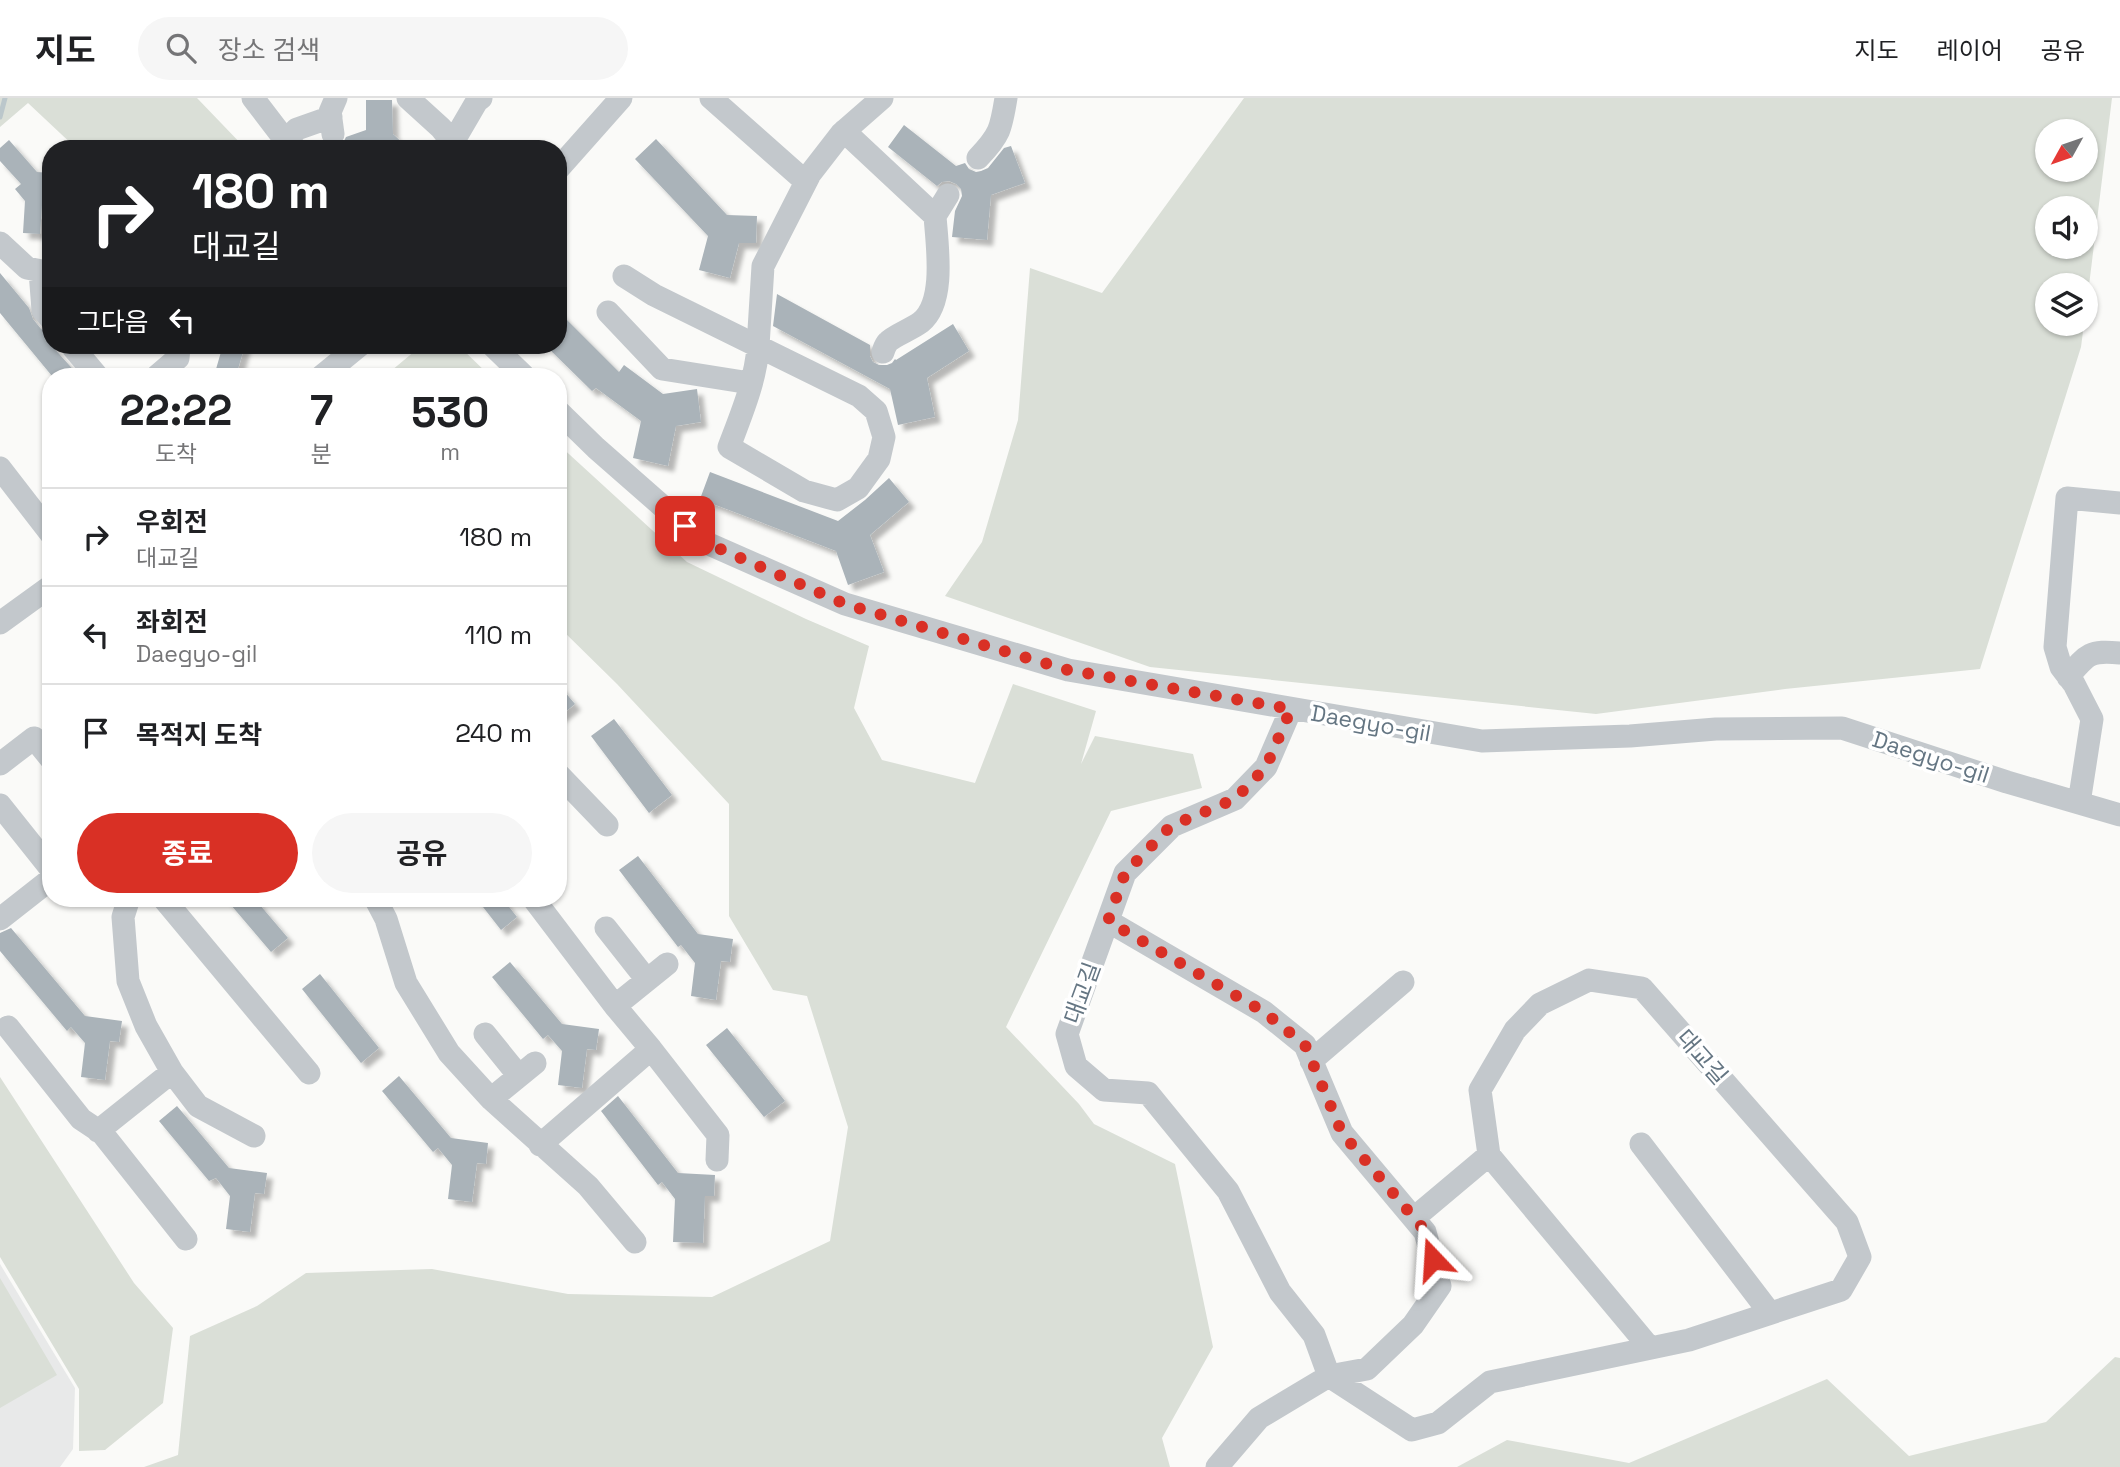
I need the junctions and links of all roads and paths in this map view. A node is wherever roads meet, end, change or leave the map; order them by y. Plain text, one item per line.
1 (253, 98) edge
2 (408, 98) edge
3 (481, 98) edge
4 (621, 98) edge
5 (711, 98) edge
6 (882, 98) edge
7 (1006, 98) edge
8 (333, 116) edge
9 (844, 131) junction
10 (285, 140) edge
11 (292, 140) edge
12 (448, 140) edge
13 (454, 140) edge
14 (978, 158) dead end
15 (567, 159) edge
16 (806, 182) junction
17 (948, 195) dead end
18 (935, 216) junction
19 (0, 243) edge
20 (42, 271) edge
21 (624, 276) dead end
22 (608, 312) dead end
23 (758, 346) junction
24 (883, 352) dead end
25 (79, 354) edge
26 (178, 354) edge
27 (349, 354) edge
28 (501, 354) edge
29 (90, 368) edge
30 (166, 368) edge
31 (332, 368) edge
32 (516, 368) edge
33 (750, 383) junction
34 (567, 420) edge
35 (0, 468) edge
36 (2120, 503) edge
37 (42, 522) edge
38 (42, 593) edge
39 (0, 623) edge
40 (2120, 653) edge
41 (2068, 677) junction
42 (1291, 709) junction
43 (42, 748) edge
44 (0, 764) edge
45 (567, 783) edge
46 (2079, 803) junction
47 (0, 805) edge
48 (2120, 815) edge
49 (607, 825) dead end
50 (42, 858) edge
51 (42, 886) edge
52 (126, 907) edge
53 (171, 907) edge
54 (380, 907) edge
55 (540, 907) edge
56 (0, 919) edge
57 (1108, 921) junction
58 (606, 928) dead end
59 (667, 964) dead end
60 (648, 980) junction
61 (1403, 982) dead end
62 (615, 1006) junction
63 (8, 1027) dead end
64 (485, 1034) dead end
65 (651, 1049) junction
66 (1311, 1061) junction
67 (172, 1072) junction
68 (309, 1073) dead end
69 (491, 1099) junction
70 (98, 1131) junction
71 (254, 1136) dead end
72 (1641, 1144) dead end
73 (540, 1145) junction
74 (1489, 1155) junction
75 (717, 1160) dead end
76 (1414, 1218) junction
77 (186, 1239) dead end
78 (635, 1242) dead end
79 (1770, 1313) junction
80 (1650, 1348) junction
81 (1329, 1376) junction
82 (1217, 1467) edge

1 - 10 street
2 - 12 street
3 - 13 street
4 - 15 street
5 - 16 street
6 - 9 street
7 - 14 street
8 - 11 street
9 - 16 street
9 - 18 street
16 - 23 street
17 - 18 street
18 - 24 street
19 - 20 street
21 - 23 street
22 - 33 street
23 - 33 street
23 - 33 street
25 - 29 street
26 - 30 street
27 - 31 street
28 - 32 street
34 - 42 street, Daegyo-gil
35 - 37 street
36 - 41 street
38 - 39 street
40 - 41 street
41 - 46 street
42 - 46 street, Daegyo-gil
42 - 57 street, 대교길
43 - 44 street
45 - 49 street
46 - 48 street, Daegyo-gil
47 - 50 street
51 - 56 street
52 - 67 street
53 - 68 street
54 - 69 street
55 - 62 street
57 - 66 street
57 - 81 street, 대교길
58 - 60 street
59 - 60 street
60 - 62 street
61 - 66 street
62 - 65 street
63 - 70 street
64 - 69 street
65 - 73 street
65 - 75 street
66 - 76 street
67 - 70 street
67 - 71 street
69 - 73 street
70 - 77 street
72 - 79 street
73 - 78 street
74 - 76 street
74 - 79 street, 대교길
74 - 80 street
76 - 81 street
79 - 80 street, 대교길
80 - 81 street, 대교길
81 - 82 street

